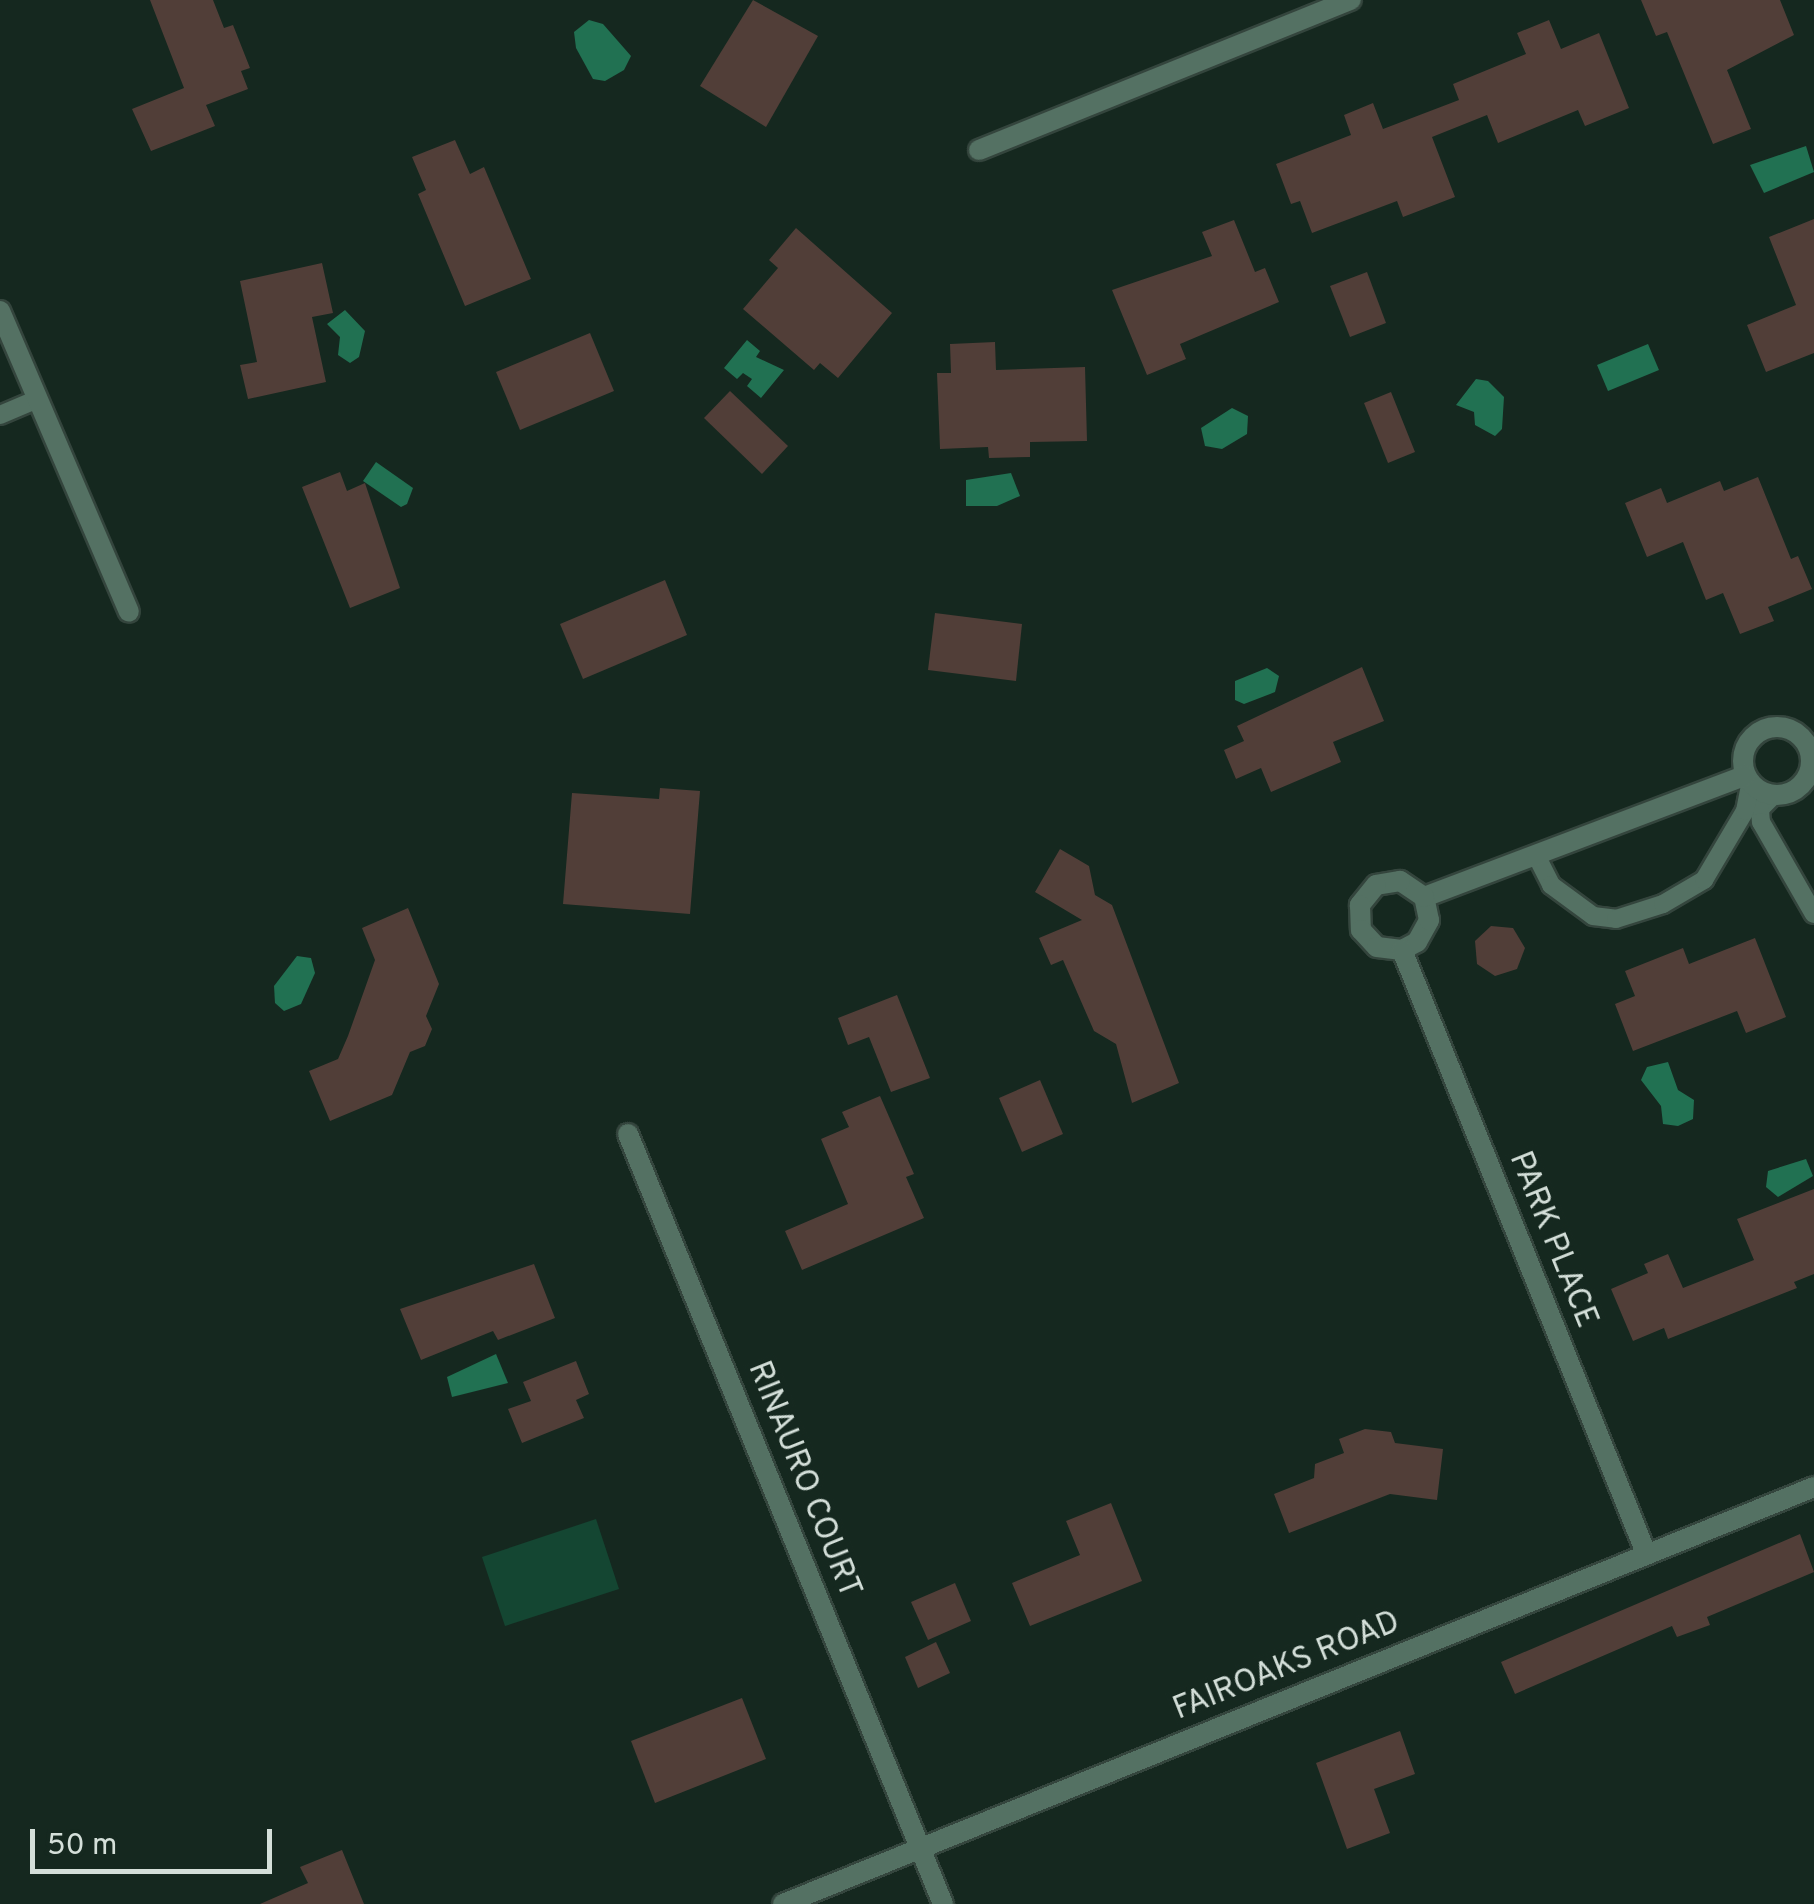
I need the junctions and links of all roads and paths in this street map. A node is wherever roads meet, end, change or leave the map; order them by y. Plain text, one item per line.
1 (1350, 0) edge
2 (979, 150) dead end
3 (0, 311) edge
4 (36, 400) junction
5 (0, 415) edge
6 (129, 612) dead end
7 (1812, 746) edge
8 (1748, 780) junction
9 (1772, 796) junction
10 (1536, 855) junction
11 (1424, 897) junction
12 (1814, 914) edge
13 (1402, 950) junction
14 (628, 1134) dead end
15 (1814, 1487) edge
16 (1646, 1553) junction
17 (922, 1848) junction
18 (783, 1904) edge
19 (943, 1904) edge

1 - 2 street
3 - 4 street
4 - 5 lane
4 - 6 street
7 - 8 street
7 - 9 street
8 - 9 street
8 - 10 street
8 - 10 lane
9 - 12 lane
10 - 11 street
11 - 13 street
11 - 13 street
13 - 16 street, PARK PLACE
14 - 17 street, RINAURO COURT
15 - 16 street, FAIROAKS ROAD
16 - 17 street, FAIROAKS ROAD
17 - 18 street, FAIROAKS ROAD
17 - 19 street, RINAURO COURT

